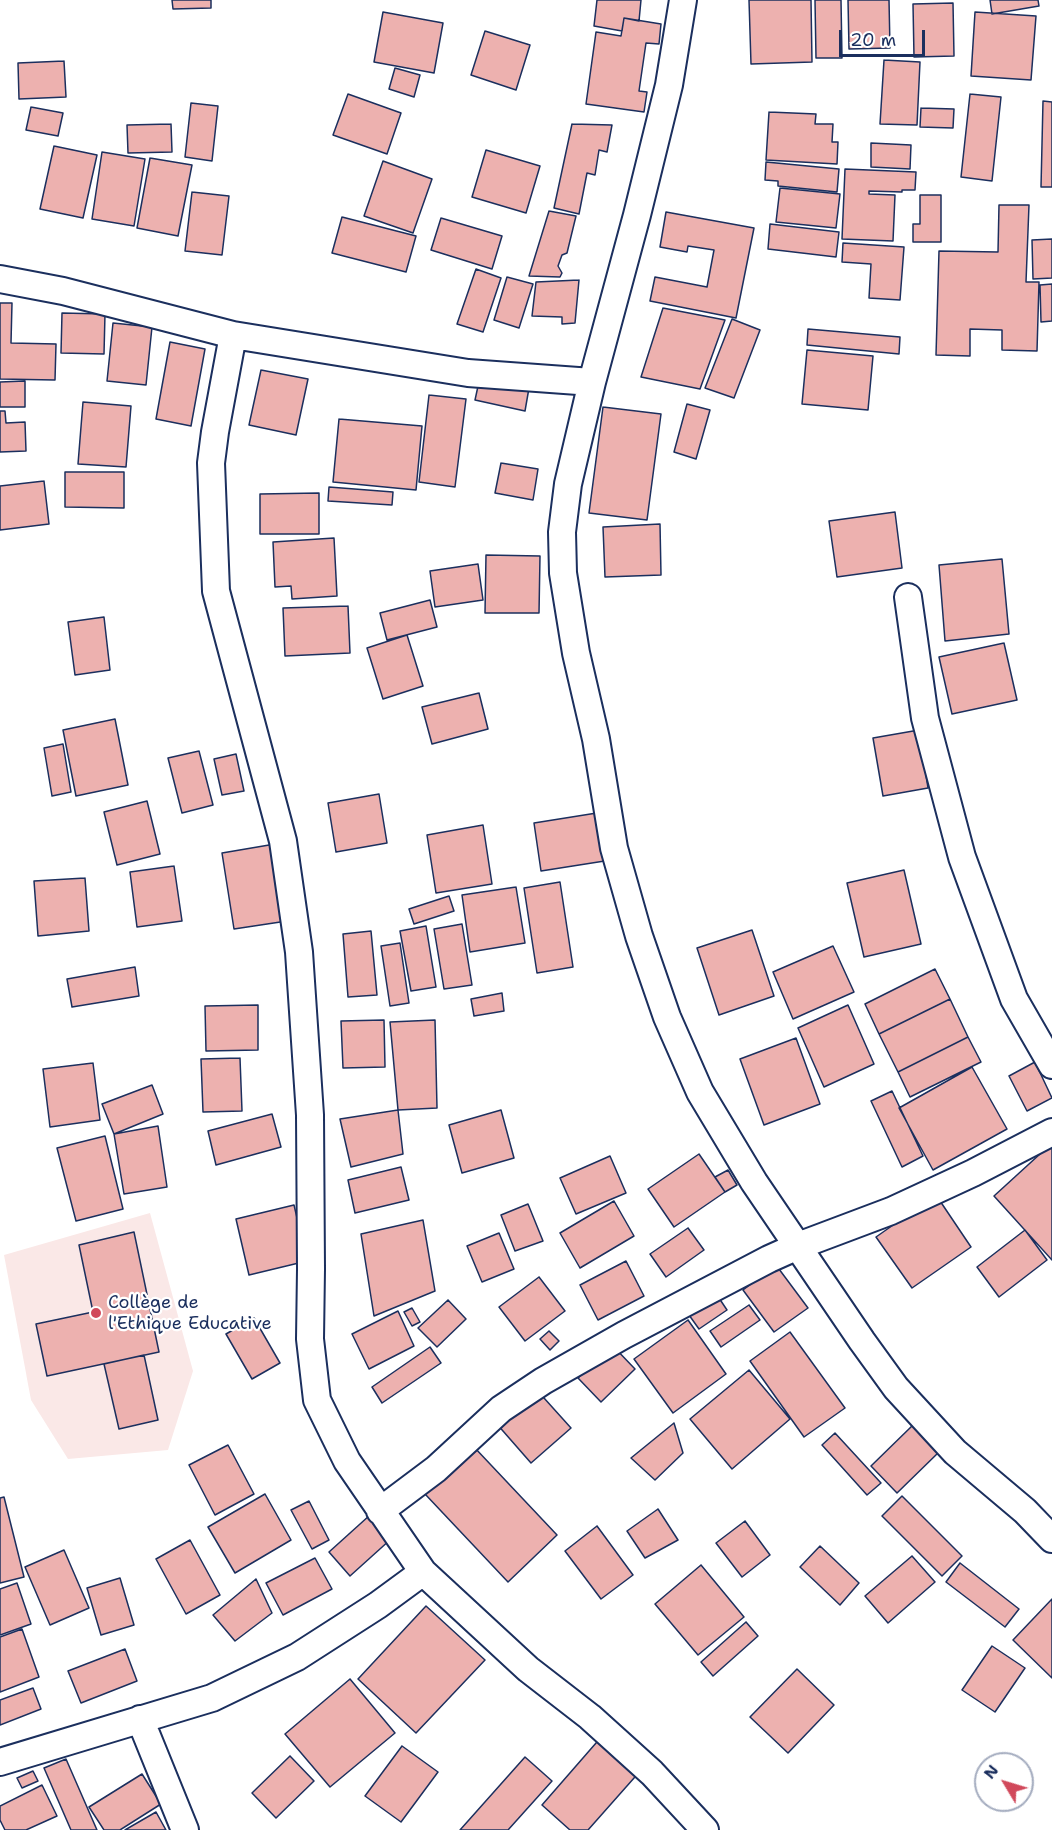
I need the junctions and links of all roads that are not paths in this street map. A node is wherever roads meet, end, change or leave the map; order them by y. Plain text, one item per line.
1 (683, 0) edge
2 (0, 279) edge
3 (233, 335) junction
4 (592, 382) junction
5 (908, 597) dead end
6 (1052, 1065) edge
7 (1052, 1132) edge
8 (798, 1246) junction
9 (380, 1511) junction
10 (1052, 1539) edge
11 (423, 1572) junction
12 (140, 1719) junction
13 (0, 1762) edge
14 (185, 1830) edge
15 (705, 1830) edge

1 - 4 street
2 - 3 street
3 - 4 street
3 - 9 street
4 - 8 street
5 - 6 street
7 - 8 street
8 - 9 street
8 - 10 street
9 - 11 street
11 - 12 street
11 - 15 street
12 - 13 street
12 - 14 street

